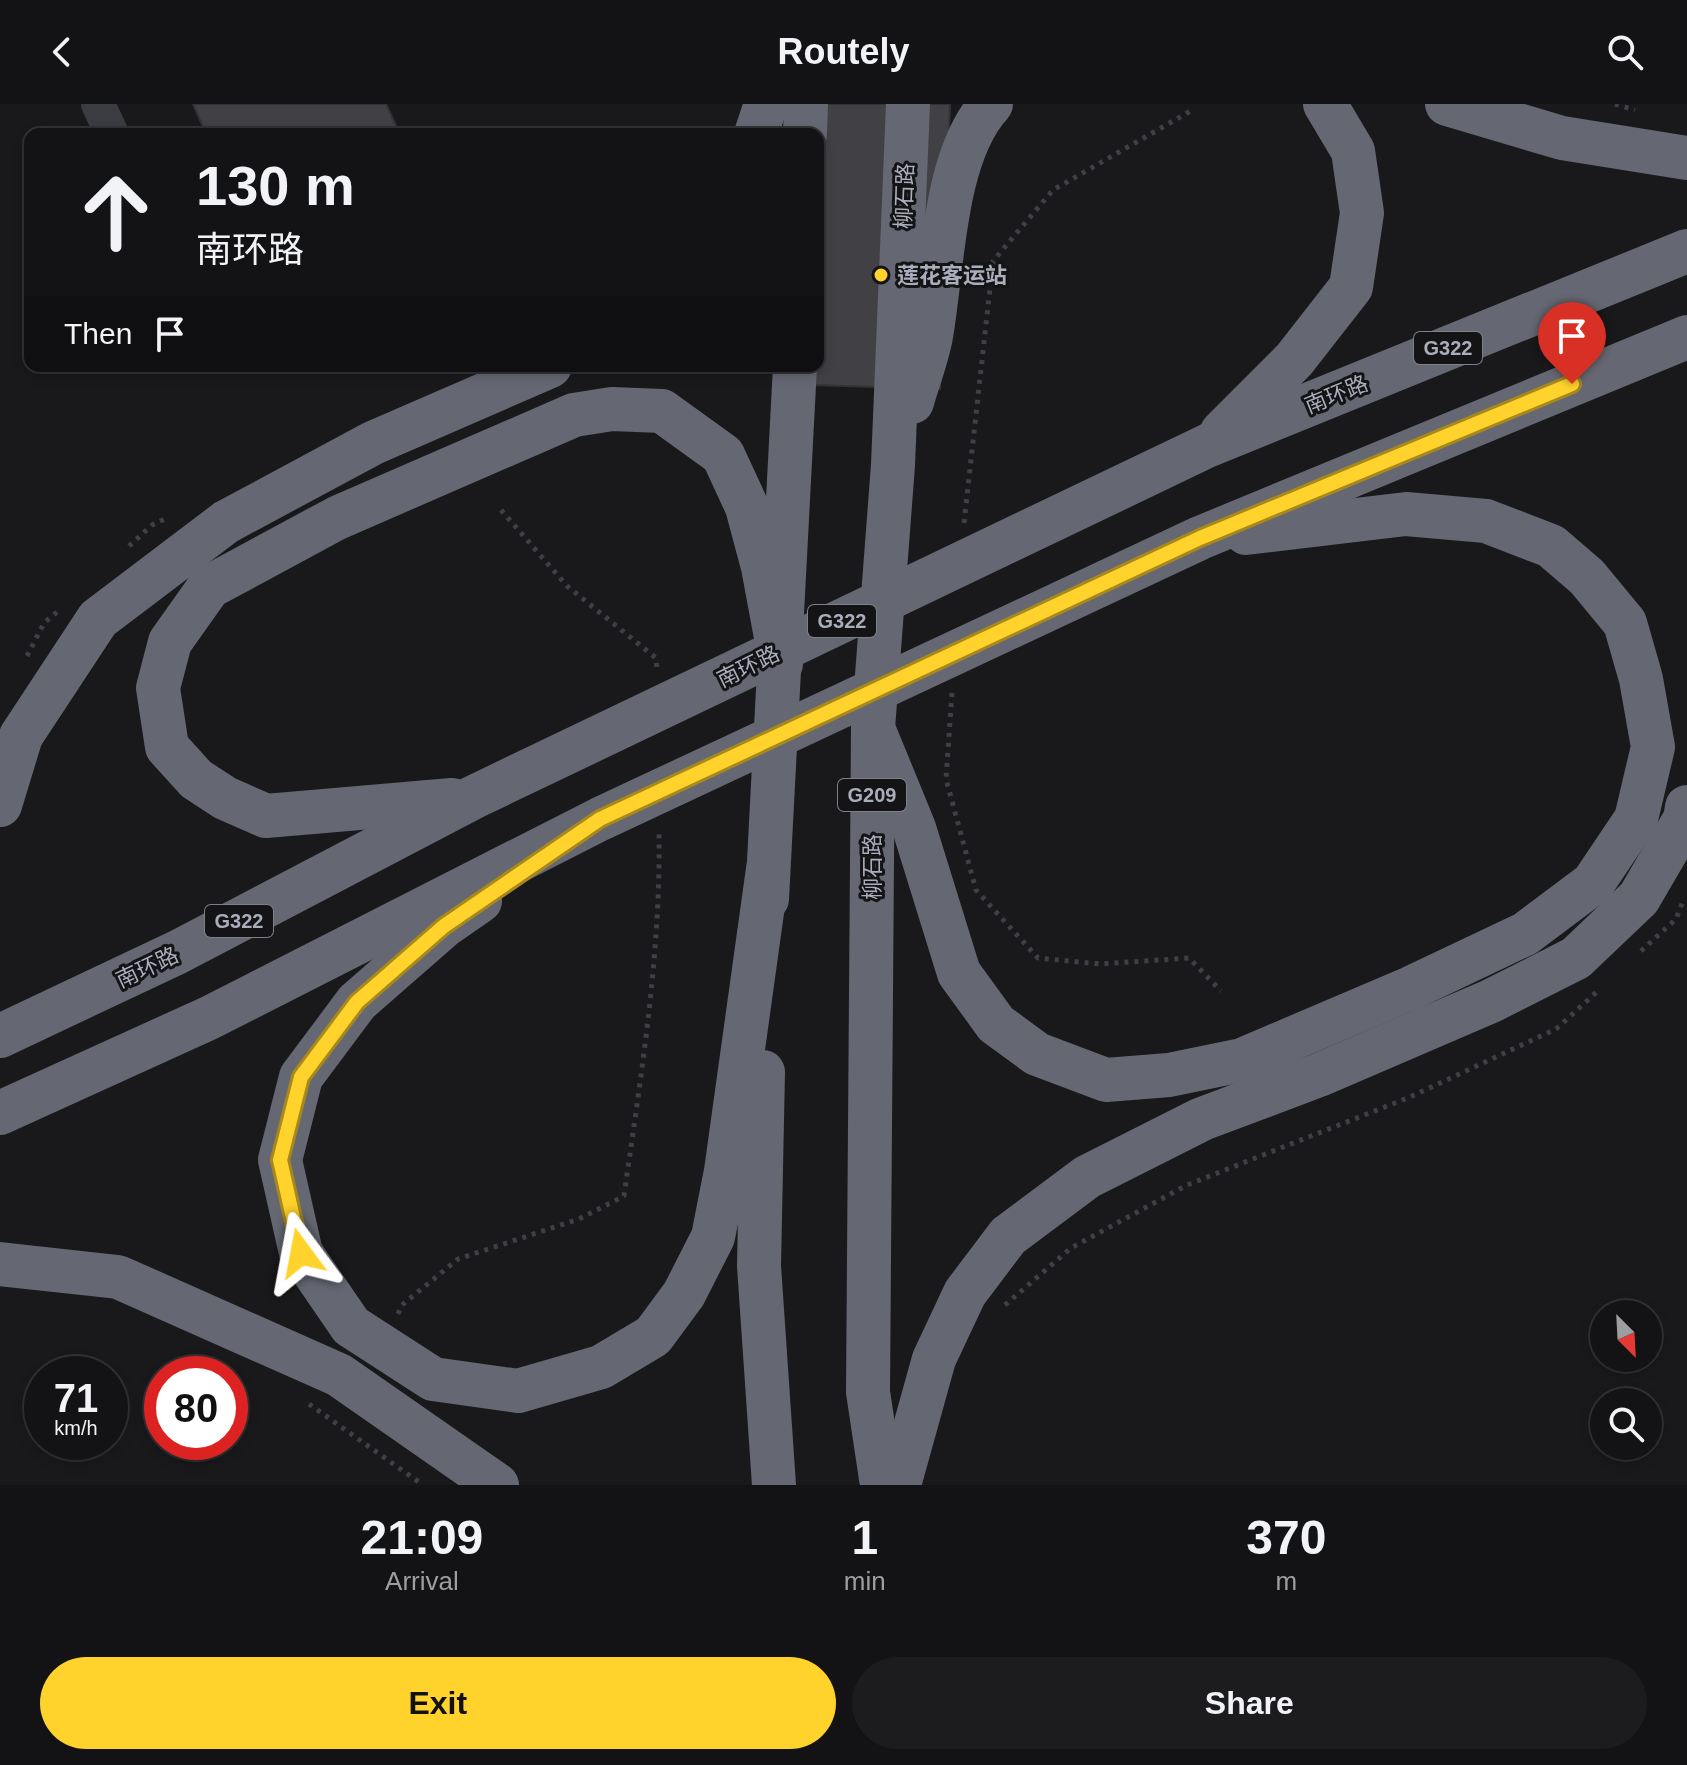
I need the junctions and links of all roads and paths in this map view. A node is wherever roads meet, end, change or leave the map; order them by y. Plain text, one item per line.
1 (98, 104) edge
2 (766, 104) edge
3 (806, 104) edge
4 (908, 104) edge
5 (991, 104) edge
6 (1325, 104) edge
7 (1447, 104) edge
8 (109, 128) edge
9 (758, 128) edge
10 (805, 128) edge
11 (1687, 158) edge
12 (1687, 251) edge
13 (1687, 337) edge
14 (536, 372) edge
15 (795, 372) edge
16 (1209, 445) junction
17 (893, 465) junction
18 (501, 510) dead end
19 (1200, 538) junction
20 (781, 664) junction
21 (657, 672) dead end
22 (873, 728) junction
23 (474, 797) junction
24 (0, 805) edge
25 (1687, 807) edge
26 (600, 819) junction
27 (659, 819) dead end
28 (768, 869) junction
29 (1687, 890) edge
30 (1632, 959) dead end
31 (1600, 989) dead end
32 (0, 1036) edge
33 (0, 1113) edge
34 (0, 1264) edge
35 (1000, 1309) dead end
36 (396, 1317) dead end
37 (305, 1401) dead end
38 (423, 1485) edge
39 (497, 1485) edge
40 (774, 1485) edge
41 (882, 1485) edge
42 (899, 1485) edge

1 - 8 street
2 - 9 highway
3 - 10 highway
4 - 17 highway, 柳石路 / G209
5 - 17 highway
6 - 16 highway
7 - 11 highway
12 - 16 highway, 南环路 / G322
13 - 19 highway
14 - 24 highway
15 - 20 highway
16 - 23 highway, 南环路 / G322
17 - 22 highway, 柳石路 / G209
18 - 21 path
19 - 22 highway
19 - 26 highway
20 - 23 highway
20 - 28 highway
22 - 41 highway, 柳石路 / G209
23 - 32 highway, 南环路 / G322
25 - 42 highway
26 - 28 highway
26 - 33 highway
27 - 36 path
28 - 40 highway
29 - 30 path
31 - 35 path
34 - 39 highway
37 - 38 path

